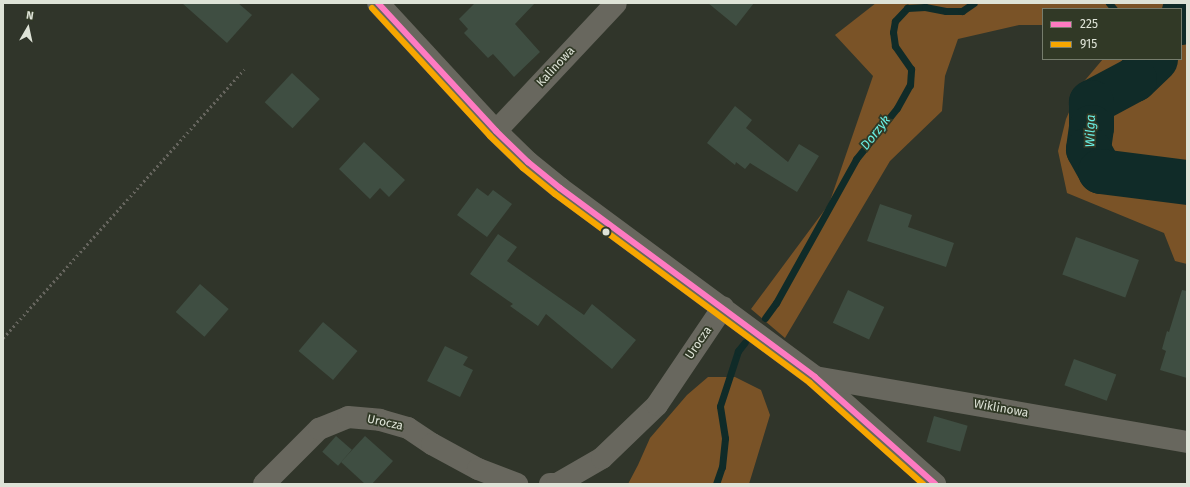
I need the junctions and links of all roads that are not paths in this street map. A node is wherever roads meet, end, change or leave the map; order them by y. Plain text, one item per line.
1 (378, 3) edge
2 (616, 3) edge
3 (496, 131) junction
4 (723, 307) junction
5 (815, 376) junction
6 (1187, 442) edge
7 (264, 484) edge
8 (517, 484) edge
9 (550, 484) edge
10 (935, 484) edge

1 - 3 street
2 - 3 street, Kalinowa
3 - 4 street
4 - 5 street
4 - 9 street, Urocza
5 - 6 street, Wiklinowa
5 - 10 street
7 - 8 street, Urocza

